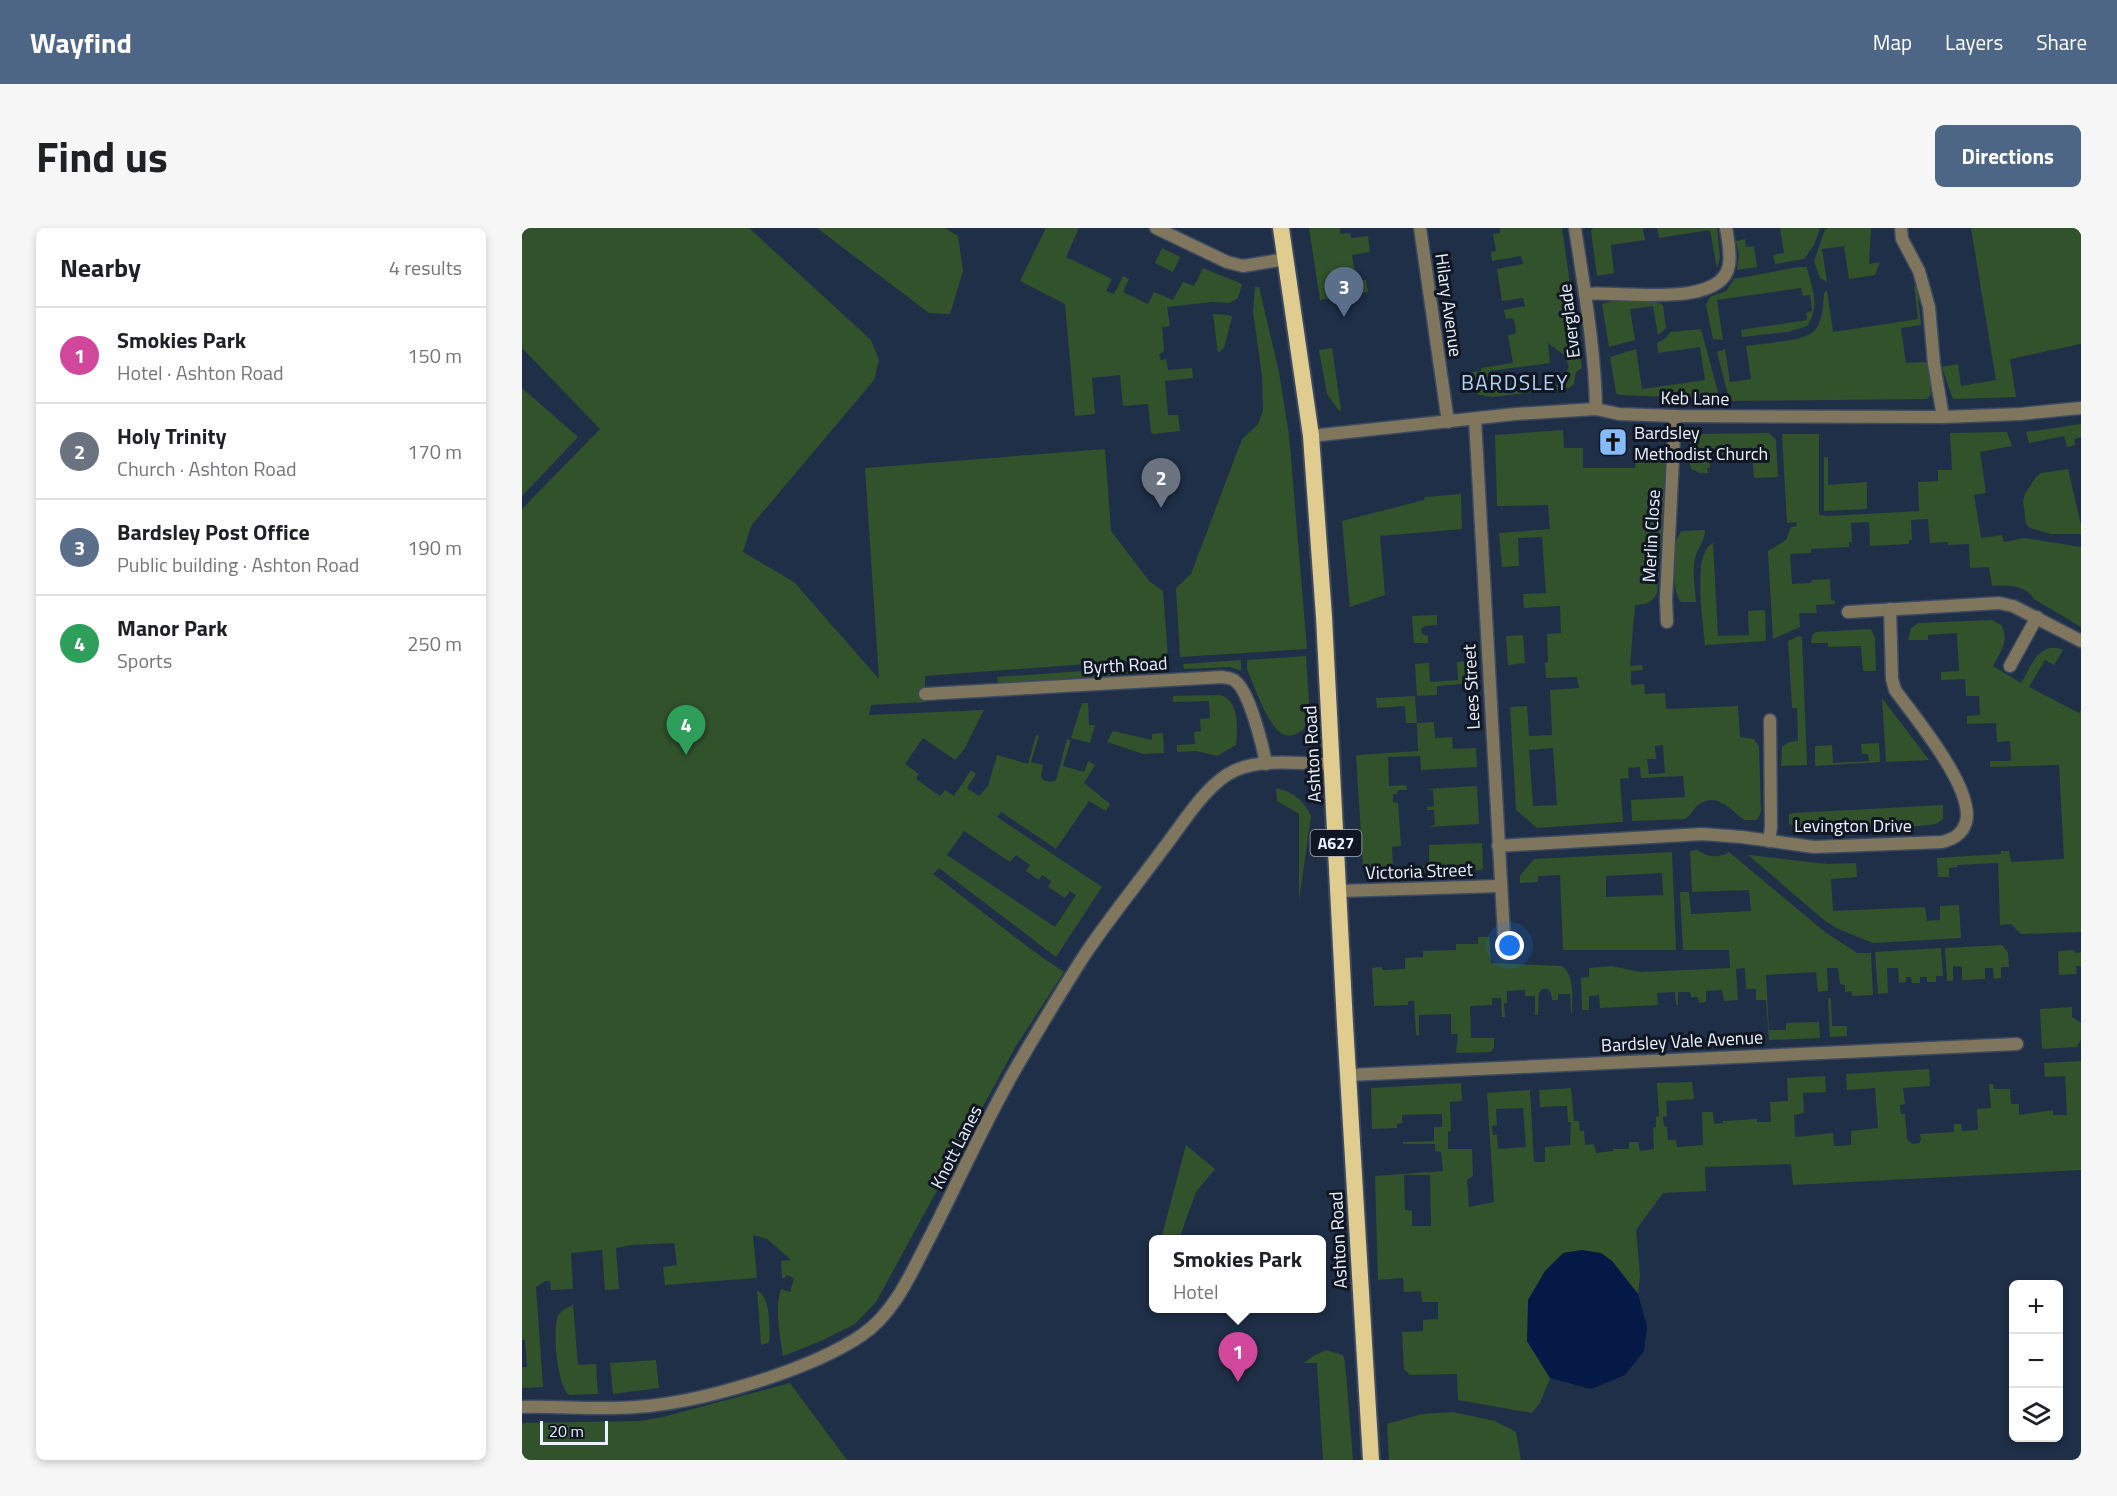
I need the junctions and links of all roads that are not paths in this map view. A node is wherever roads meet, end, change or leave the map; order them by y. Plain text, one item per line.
1 (1156, 228) edge
2 (1281, 228) edge
3 (1420, 228) edge
4 (1575, 228) edge
5 (1726, 228) edge
6 (1901, 228) edge
7 (1286, 259) junction
8 (1585, 294) junction
9 (2081, 408) edge
10 (1596, 410) junction
11 (1675, 416) junction
12 (1943, 417) junction
13 (1475, 419) junction
14 (1448, 422) junction
15 (1311, 436) junction
16 (1890, 609) junction
17 (1848, 612) dead end
18 (2037, 617) junction
19 (1667, 622) dead end
20 (2081, 641) edge
21 (2010, 666) dead end
22 (926, 694) dead end
23 (1770, 720) dead end
24 (1266, 764) junction
25 (1331, 764) junction
26 (1769, 841) junction
27 (1498, 846) junction
28 (1500, 886) junction
29 (1339, 891) junction
30 (1505, 953) dead end
31 (2017, 1044) dead end
32 (1349, 1075) junction
33 (522, 1407) edge
34 (1371, 1460) edge

1 - 7 street
2 - 7 highway, Ashton Road / A627
3 - 14 street, Hilary Avenue
4 - 8 street, Everglade
5 - 8 street
6 - 12 street
7 - 15 highway, Ashton Road / A627
8 - 10 street, Everglade
9 - 12 street, Keb Lane
10 - 11 street, Keb Lane
10 - 13 street, Keb Lane
11 - 12 street, Keb Lane
11 - 19 street, Merlin Close
13 - 14 street, Keb Lane
13 - 27 street, Lees Street
14 - 15 street, Keb Lane
15 - 25 highway, Ashton Road / A627
16 - 17 street
16 - 18 street
16 - 26 street, Levington Drive
18 - 20 street
18 - 21 street
22 - 24 street, Byrth Road
23 - 26 street
24 - 25 street, Knott Lanes
24 - 33 street, Knott Lanes
25 - 29 highway, Ashton Road / A627
26 - 27 street, Levington Drive
27 - 28 street, Lees Street
28 - 29 street, Victoria Street
28 - 30 street, Lees Street
29 - 32 highway, Ashton Road / A627
31 - 32 street, Bardsley Vale Avenue
32 - 34 highway, Ashton Road / A627

